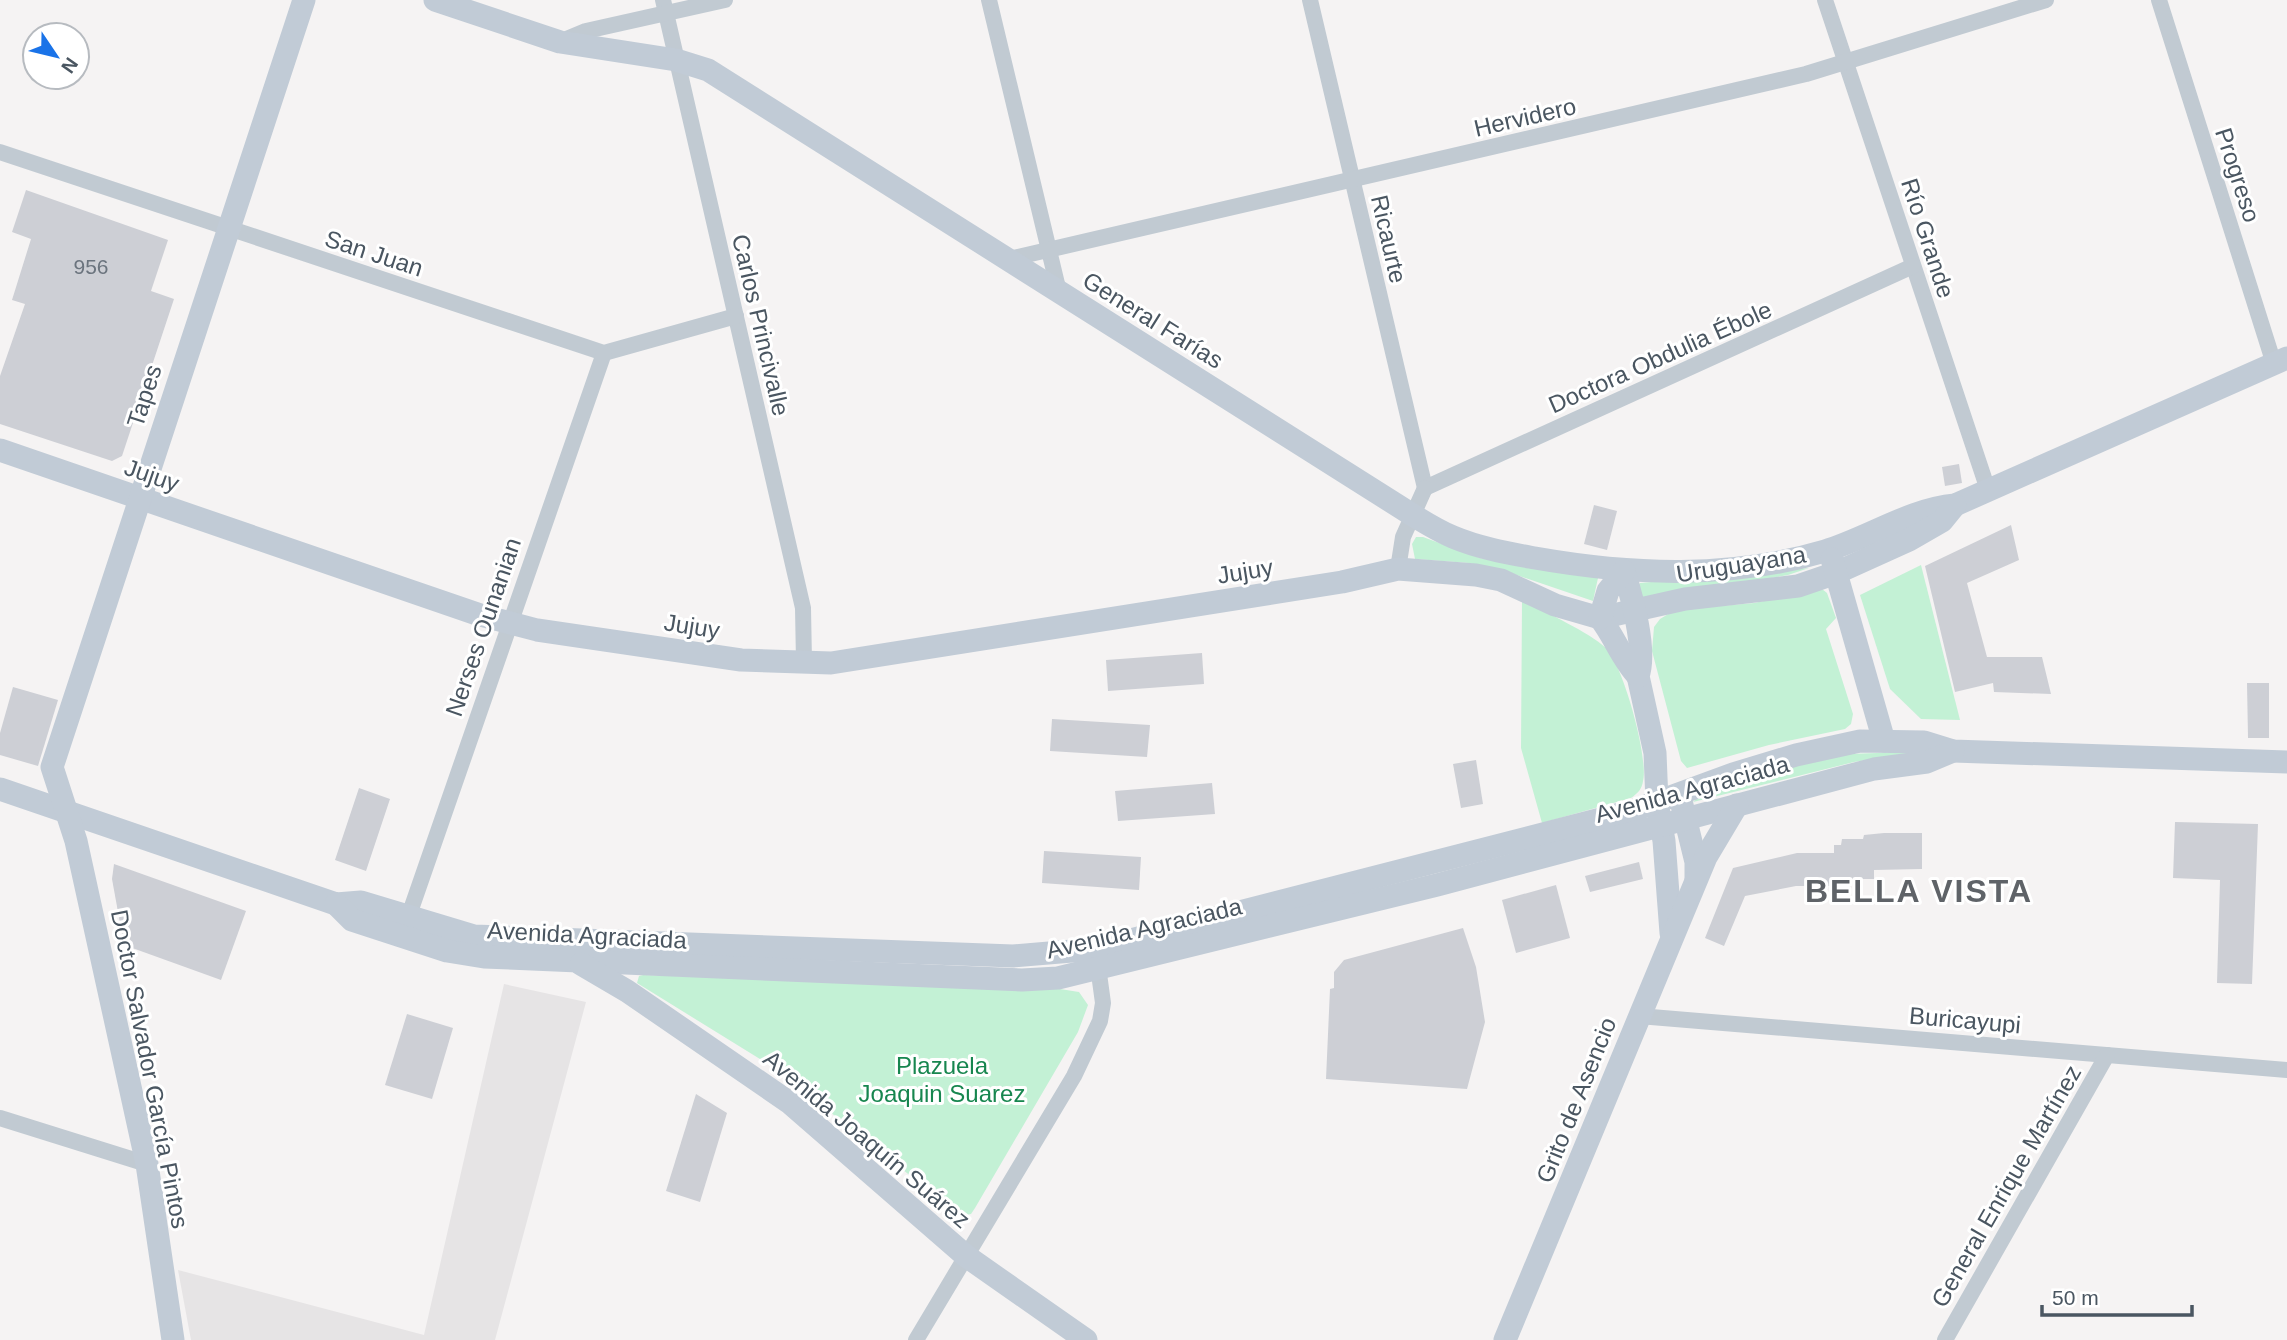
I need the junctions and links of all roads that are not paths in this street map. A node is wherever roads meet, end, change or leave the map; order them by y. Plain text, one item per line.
1 (304, 0) edge
2 (435, 0) edge
3 (725, 0) edge
4 (989, 0) edge
5 (1310, 0) edge
6 (1825, 0) edge
7 (2046, 0) edge
8 (2159, 0) edge
9 (664, 7) edge
10 (560, 42) junction
11 (676, 60) junction
12 (1846, 64) junction
13 (0, 152) edge
14 (1352, 181) junction
15 (227, 229) junction
16 (1049, 250) junction
17 (1009, 259) junction
18 (1913, 266) junction
19 (1059, 292) junction
20 (736, 316) junction
21 (604, 353) junction
22 (2281, 361) edge
23 (0, 450) edge
24 (1425, 488) junction
25 (1988, 490) junction
26 (138, 498) junction
27 (1955, 505) junction
28 (1411, 514) junction
29 (1828, 550) junction
30 (1398, 569) junction
31 (1624, 571) junction
32 (1836, 573) junction
33 (1636, 609) junction
34 (1600, 618) junction
35 (508, 622) junction
36 (804, 662) junction
37 (1638, 676) junction
38 (1884, 741) junction
39 (1953, 751) junction
40 (2287, 762) edge
41 (0, 789) edge
42 (1737, 805) junction
43 (1665, 806) junction
44 (65, 810) junction
45 (1686, 817) junction
46 (1696, 881) junction
47 (336, 904) junction
48 (408, 918) junction
49 (1672, 937) junction
50 (1097, 959) junction
51 (575, 961) junction
52 (1639, 1016) junction
53 (2107, 1055) junction
54 (2287, 1070) edge
55 (0, 1118) edge
56 (147, 1164) junction
57 (966, 1255) junction
58 (173, 1340) edge
59 (916, 1340) edge
60 (1086, 1340) edge
61 (1505, 1340) edge
62 (1945, 1340) edge

1 - 15 street, Tapes
2 - 10 street, General Farías
3 - 9 street
4 - 16 street
5 - 14 street, Ricaurte
6 - 12 street, Río Grande
7 - 12 street, Hervidero
8 - 22 street, Progreso
9 - 10 street
9 - 11 street, Carlos Princivalle
10 - 11 street, General Farías
11 - 17 street, General Farías
11 - 20 street, Carlos Princivalle
12 - 14 street, Hervidero
12 - 18 street, Río Grande
13 - 15 street, San Juan
14 - 16 street, Hervidero
14 - 24 street, Ricaurte
15 - 21 street, San Juan
15 - 26 street, Tapes
16 - 17 street, Hervidero
16 - 19 street
17 - 19 street, General Farías
18 - 24 street, Doctora Obdulia Ébole
18 - 25 street, Río Grande
19 - 28 street, General Farías
20 - 21 street
20 - 36 street, Carlos Princivalle
21 - 35 street, Nerses Ounanian
22 - 25 street, Uruguayana
23 - 26 street, Jujuy
24 - 28 street
25 - 27 street, Uruguayana
26 - 35 street, Jujuy
26 - 44 street, Tapes
27 - 29 street, Uruguayana
27 - 32 street, Uruguayana
28 - 30 street
28 - 31 street, General Farías
29 - 31 street, Uruguayana
29 - 32 street
30 - 34 street, Jujuy
30 - 36 street, Jujuy
31 - 33 street
31 - 34 street
32 - 33 street, Uruguayana
32 - 38 street
33 - 34 street, Uruguayana
33 - 37 street
34 - 37 street
35 - 36 street, Jujuy
35 - 48 street, Nerses Ounanian
37 - 43 street
38 - 39 street, Avenida Agraciada
38 - 43 street, Avenida Agraciada
39 - 40 street, Avenida Agraciada
39 - 42 street, Avenida Agraciada
41 - 44 street, Avenida Agraciada
42 - 45 street, Avenida Agraciada
42 - 46 street, Grito de Asencio
43 - 45 street, Avenida Agraciada
43 - 49 street
43 - 50 street, Avenida Agraciada
44 - 47 street, Avenida Agraciada
44 - 56 street, Doctor Salvador García Pintos
45 - 46 street
46 - 49 street, Grito de Asencio
47 - 48 street, Avenida Agraciada
47 - 51 street, Avenida Agraciada
48 - 50 street, Avenida Agraciada
49 - 52 street, Grito de Asencio
50 - 51 street, Avenida Agraciada
50 - 57 street
51 - 57 street, Avenida Joaquín Suárez
52 - 53 street, Buricayupi
52 - 61 street, Grito de Asencio
53 - 54 street, Buricayupi
53 - 62 street, General Enrique Martínez
55 - 56 street
56 - 58 street, Doctor Salvador García Pintos
57 - 59 street
57 - 60 street, Avenida Joaquín Suárez

